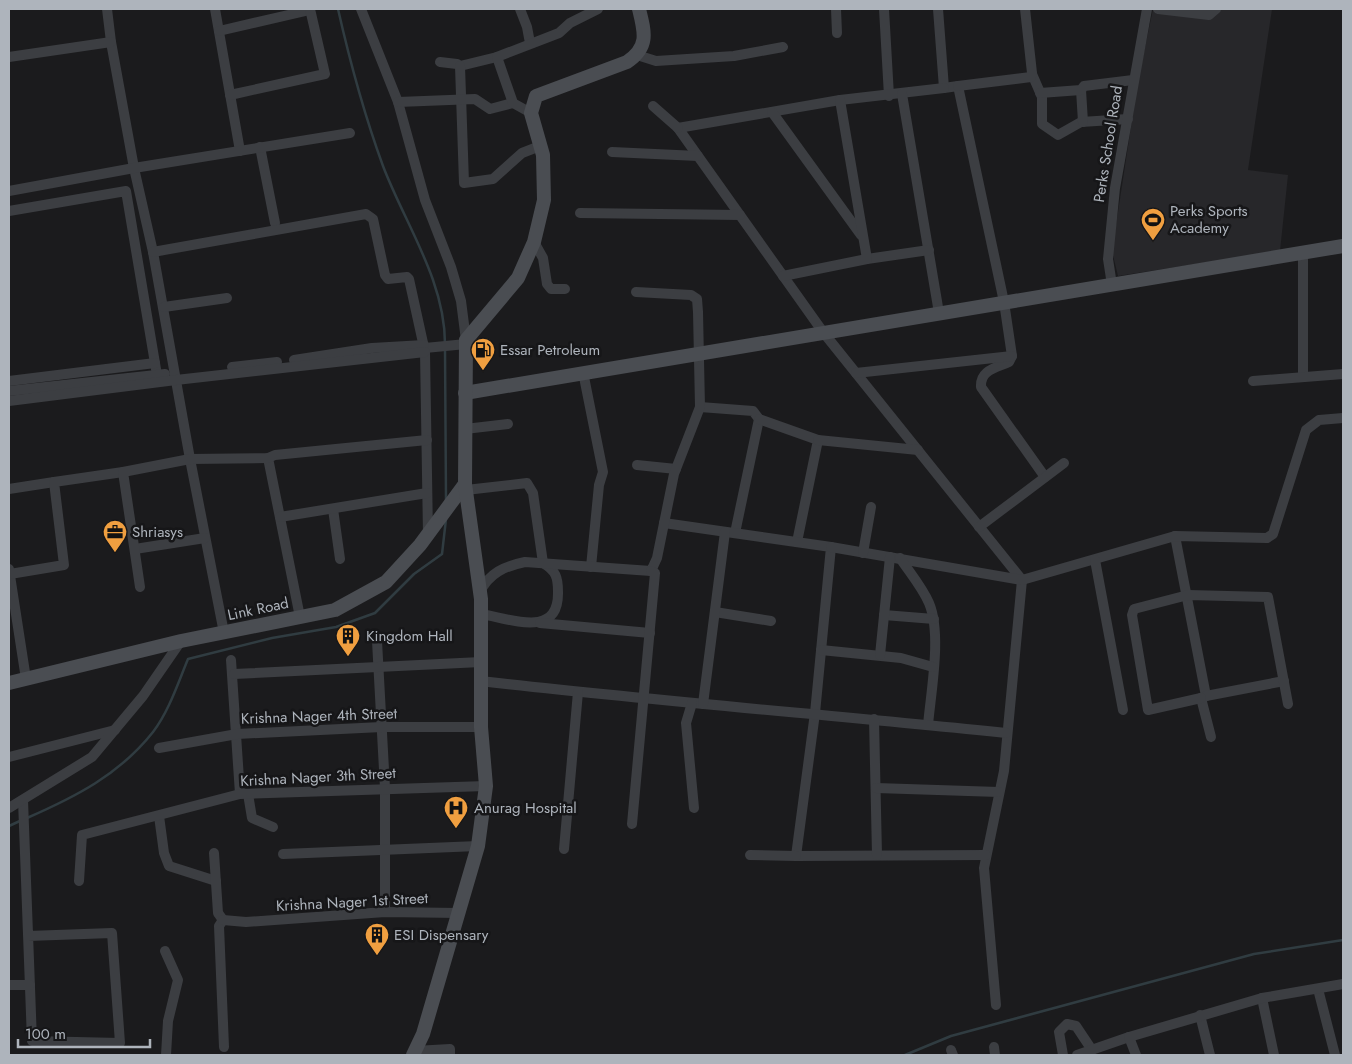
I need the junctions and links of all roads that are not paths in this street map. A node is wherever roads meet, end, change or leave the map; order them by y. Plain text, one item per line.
1 (107, 9) edge
2 (215, 9) edge
3 (361, 9) edge
4 (520, 9) edge
5 (598, 9) edge
6 (639, 9) edge
7 (836, 9) edge
8 (884, 9) edge
9 (938, 9) edge
10 (1025, 9) edge
11 (1147, 9) edge
12 (1158, 9) edge
13 (1216, 9) edge
14 (310, 10) edge
15 (219, 31) junction
16 (837, 33) dead end
17 (111, 42) junction
18 (530, 43) junction
19 (783, 47) dead end
20 (637, 55) junction
21 (9, 57) edge
22 (497, 57) junction
23 (440, 62) dead end
24 (460, 66) junction
25 (1032, 74) junction
26 (1133, 80) junction
27 (958, 86) junction
28 (944, 88) junction
29 (1081, 90) junction
30 (1040, 93) junction
31 (902, 94) junction
32 (230, 95) junction
33 (888, 96) junction
34 (460, 99) junction
35 (840, 100) junction
36 (398, 102) junction
37 (513, 103) junction
38 (653, 106) dead end
39 (772, 112) junction
40 (531, 113) junction
41 (1128, 119) junction
42 (1084, 122) junction
43 (678, 128) junction
44 (350, 133) dead end
45 (540, 146) junction
46 (260, 147) junction
47 (240, 151) junction
48 (612, 152) dead end
49 (698, 156) junction
50 (134, 168) junction
51 (9, 191) edge
52 (9, 211) edge
53 (580, 214) dead end
54 (740, 215) junction
55 (274, 223) dead end
56 (863, 238) junction
57 (534, 242) junction
58 (1343, 246) edge
59 (929, 250) junction
60 (153, 252) junction
61 (1303, 254) junction
62 (867, 259) junction
63 (783, 276) junction
64 (1112, 285) junction
65 (565, 289) dead end
66 (636, 292) dead end
67 (227, 298) dead end
68 (1004, 302) junction
69 (164, 307) junction
70 (939, 313) junction
71 (823, 332) junction
72 (466, 342) junction
73 (425, 348) junction
74 (699, 353) junction
75 (1012, 356) junction
76 (155, 363) junction
77 (583, 372) junction
78 (856, 373) junction
79 (1343, 374) edge
80 (157, 375) junction
81 (175, 377) junction
82 (1303, 377) junction
83 (9, 381) edge
84 (1253, 381) dead end
85 (9, 390) edge
86 (465, 392) junction
87 (9, 402) edge
88 (700, 407) junction
89 (1343, 418) edge
90 (759, 419) junction
91 (508, 424) dead end
92 (465, 429) junction
93 (427, 440) junction
94 (818, 440) junction
95 (918, 450) junction
96 (268, 458) junction
97 (190, 460) junction
98 (1064, 462) dead end
99 (637, 464) dead end
100 (676, 469) junction
101 (123, 472) junction
102 (1045, 477) junction
103 (54, 482) junction
104 (9, 489) edge
105 (463, 490) junction
106 (427, 494) junction
107 (871, 507) dead end
108 (333, 509) junction
109 (280, 518) junction
110 (664, 522) junction
111 (979, 527) junction
112 (432, 531) junction
113 (730, 532) junction
114 (1175, 536) junction
115 (205, 538) junction
116 (797, 542) junction
117 (831, 547) junction
118 (135, 549) junction
119 (863, 552) junction
120 (895, 558) junction
121 (340, 559) dead end
122 (1095, 560) junction
123 (543, 563) junction
124 (591, 567) junction
125 (9, 570) edge
126 (650, 571) junction
127 (1022, 580) junction
128 (140, 587) dead end
129 (480, 592) junction
130 (1188, 595) junction
131 (715, 612) junction
132 (481, 614) junction
133 (884, 615) junction
134 (300, 617) junction
135 (934, 619) junction
136 (771, 621) dead end
137 (540, 623) junction
138 (224, 633) junction
139 (650, 633) junction
140 (181, 641) junction
141 (376, 641) dead end
142 (821, 650) junction
143 (880, 655) junction
144 (231, 660) dead end
145 (481, 662) junction
146 (379, 667) junction
147 (933, 667) junction
148 (234, 674) junction
149 (26, 679) junction
150 (480, 681) junction
151 (1284, 681) junction
152 (9, 683) edge
153 (578, 692) junction
154 (1204, 697) junction
155 (642, 700) junction
156 (692, 703) junction
157 (703, 704) junction
158 (1288, 704) dead end
159 (1123, 710) dead end
160 (814, 713) junction
161 (874, 719) junction
162 (928, 725) junction
163 (382, 727) junction
164 (481, 727) junction
165 (115, 730) junction
166 (1006, 733) junction
167 (237, 734) junction
168 (1210, 737) dead end
169 (159, 748) dead end
170 (9, 757) edge
171 (486, 786) junction
172 (386, 788) junction
173 (876, 788) junction
174 (999, 792) junction
175 (244, 794) junction
176 (23, 800) junction
177 (9, 808) edge
178 (694, 808) dead end
179 (159, 816) junction
180 (632, 824) dead end
181 (273, 828) dead end
182 (478, 846) junction
183 (386, 849) junction
184 (564, 849) dead end
185 (214, 853) dead end
186 (283, 854) dead end
187 (750, 855) dead end
188 (877, 855) junction
189 (986, 855) junction
190 (796, 856) junction
191 (79, 881) dead end
192 (216, 882) junction
193 (385, 912) junction
194 (459, 913) junction
195 (223, 920) junction
196 (28, 936) junction
197 (165, 952) dead end
198 (1343, 984) edge
199 (9, 985) edge
200 (30, 985) junction
201 (1318, 989) junction
202 (1262, 998) junction
203 (996, 1005) dead end
204 (1200, 1015) junction
205 (1130, 1037) junction
206 (224, 1047) dead end
207 (1092, 1050) junction
208 (414, 1053) edge
209 (166, 1055) edge
210 (450, 1055) edge
211 (1063, 1055) edge
212 (1077, 1055) edge
213 (1136, 1055) edge
214 (1210, 1055) edge
215 (1274, 1055) edge
216 (1335, 1055) edge

1 - 17 street
2 - 15 street
3 - 36 street
4 - 18 street
5 - 18 street
6 - 20 street
7 - 16 street
8 - 33 street
9 - 28 street
10 - 25 street
11 - 26 street, Perks School Road
12 - 13 street
14 - 15 street
14 - 32 street
15 - 32 street
17 - 21 street
17 - 50 street
18 - 22 street
19 - 20 street
20 - 40 street
22 - 24 street
22 - 37 street
23 - 24 street
24 - 34 street
25 - 27 street
25 - 30 street
26 - 29 street
26 - 41 street, Perks School Road
27 - 28 street
27 - 68 street
28 - 31 street
29 - 30 street
29 - 42 street
30 - 42 street
31 - 33 street
31 - 59 street
32 - 47 street
33 - 35 street
34 - 36 street
34 - 37 street
34 - 45 street
35 - 39 street
35 - 56 street
36 - 72 street
37 - 40 street
38 - 43 street
39 - 43 street
39 - 56 street
40 - 45 street
41 - 42 street
41 - 64 street, Perks School Road
43 - 49 street
44 - 46 street
45 - 57 street
46 - 47 street
46 - 55 street
47 - 50 street
48 - 49 street
49 - 54 street
50 - 51 street
50 - 60 street
52 - 76 street
53 - 54 street
54 - 63 street
56 - 62 street
57 - 65 street
57 - 72 street
58 - 61 street
59 - 62 street
59 - 70 street
60 - 69 street
60 - 73 street
61 - 64 street
61 - 82 street
62 - 63 street
63 - 71 street
64 - 68 street
66 - 74 street
67 - 69 street
68 - 70 street
68 - 75 street
69 - 81 street
70 - 71 street
71 - 74 street
71 - 78 street
72 - 73 street
72 - 86 street
73 - 81 street
73 - 93 street
74 - 77 street
74 - 88 street
75 - 78 street
75 - 102 street
76 - 80 street
76 - 83 street
77 - 86 street
77 - 124 street
78 - 95 street
79 - 82 street
80 - 81 street
80 - 85 street
81 - 87 street
81 - 97 street
82 - 84 street
86 - 92 street
88 - 90 street
88 - 100 street
89 - 114 street
90 - 94 street
90 - 113 street
91 - 92 street
92 - 105 street
93 - 96 street
93 - 106 street
94 - 95 street
94 - 116 street
95 - 111 street
96 - 97 street
96 - 109 street
97 - 101 street
97 - 115 street
98 - 102 street
99 - 100 street
100 - 110 street
101 - 103 street
101 - 118 street
102 - 111 street
103 - 104 street
103 - 125 street
105 - 112 street, Link Road
105 - 123 street
105 - 129 street
106 - 108 street
106 - 112 street
107 - 119 street
108 - 109 street
108 - 121 street
109 - 134 street
110 - 113 street
110 - 126 street
111 - 127 street
112 - 134 street, Link Road
113 - 116 street
113 - 131 street
114 - 122 street
114 - 130 street
115 - 118 street
115 - 138 street
116 - 117 street
117 - 119 street
117 - 142 street
118 - 128 street
119 - 120 street
120 - 127 street
120 - 133 street
120 - 135 street
122 - 127 street
122 - 159 street
123 - 124 street
123 - 129 street
123 - 137 street
124 - 126 street
125 - 149 street
126 - 139 street
127 - 166 street
129 - 132 street
130 - 151 street
130 - 154 street
130 - 154 street
131 - 136 street
131 - 157 street
132 - 137 street
132 - 145 street
133 - 135 street
133 - 143 street
134 - 138 street, Link Road
135 - 147 street
137 - 139 street
138 - 140 street, Link Road
139 - 155 street
140 - 149 street, Link Road
140 - 165 street
141 - 146 street
142 - 143 street
142 - 160 street
143 - 147 street
144 - 148 street
145 - 146 street
145 - 150 street
146 - 148 street
146 - 163 street
147 - 162 street
148 - 167 street
149 - 152 street, Link Road
150 - 153 street
150 - 164 street
151 - 154 street
151 - 158 street
153 - 155 street
153 - 184 street
154 - 168 street
155 - 156 street
155 - 180 street
156 - 157 street
156 - 178 street
157 - 160 street
160 - 161 street
160 - 190 street
161 - 162 street
161 - 173 street
162 - 166 street
163 - 164 street, Krishna Nager 4th Street
163 - 167 street, Krishna Nager 4th Street
163 - 172 street
164 - 171 street
165 - 170 street
165 - 176 street
166 - 174 street
167 - 169 street, Krishna Nager 4th Street
167 - 175 street
171 - 172 street, Krishna Nager 3th Street
171 - 182 street
172 - 175 street, Krishna Nager 3th Street
172 - 183 street
173 - 174 street
173 - 188 street
174 - 189 street
175 - 179 street, Krishna Nager 3th Street
175 - 181 street
176 - 177 street
176 - 196 street
179 - 191 street, Krishna Nager 3th Street
179 - 192 street
182 - 183 street
182 - 194 street
183 - 186 street
183 - 193 street
185 - 192 street
187 - 190 street
188 - 189 street
188 - 190 street
189 - 203 street
192 - 195 street
193 - 194 street, Krishna Nager 1st Street
193 - 195 street, Krishna Nager 1st Street
194 - 208 street
195 - 206 street
196 - 200 street
196 - 200 street
197 - 209 street
198 - 201 street
199 - 200 street
201 - 202 street
201 - 216 street
202 - 204 street
202 - 215 street
204 - 205 street
204 - 214 street
205 - 207 street
205 - 213 street
207 - 211 street
207 - 212 street
208 - 210 street

